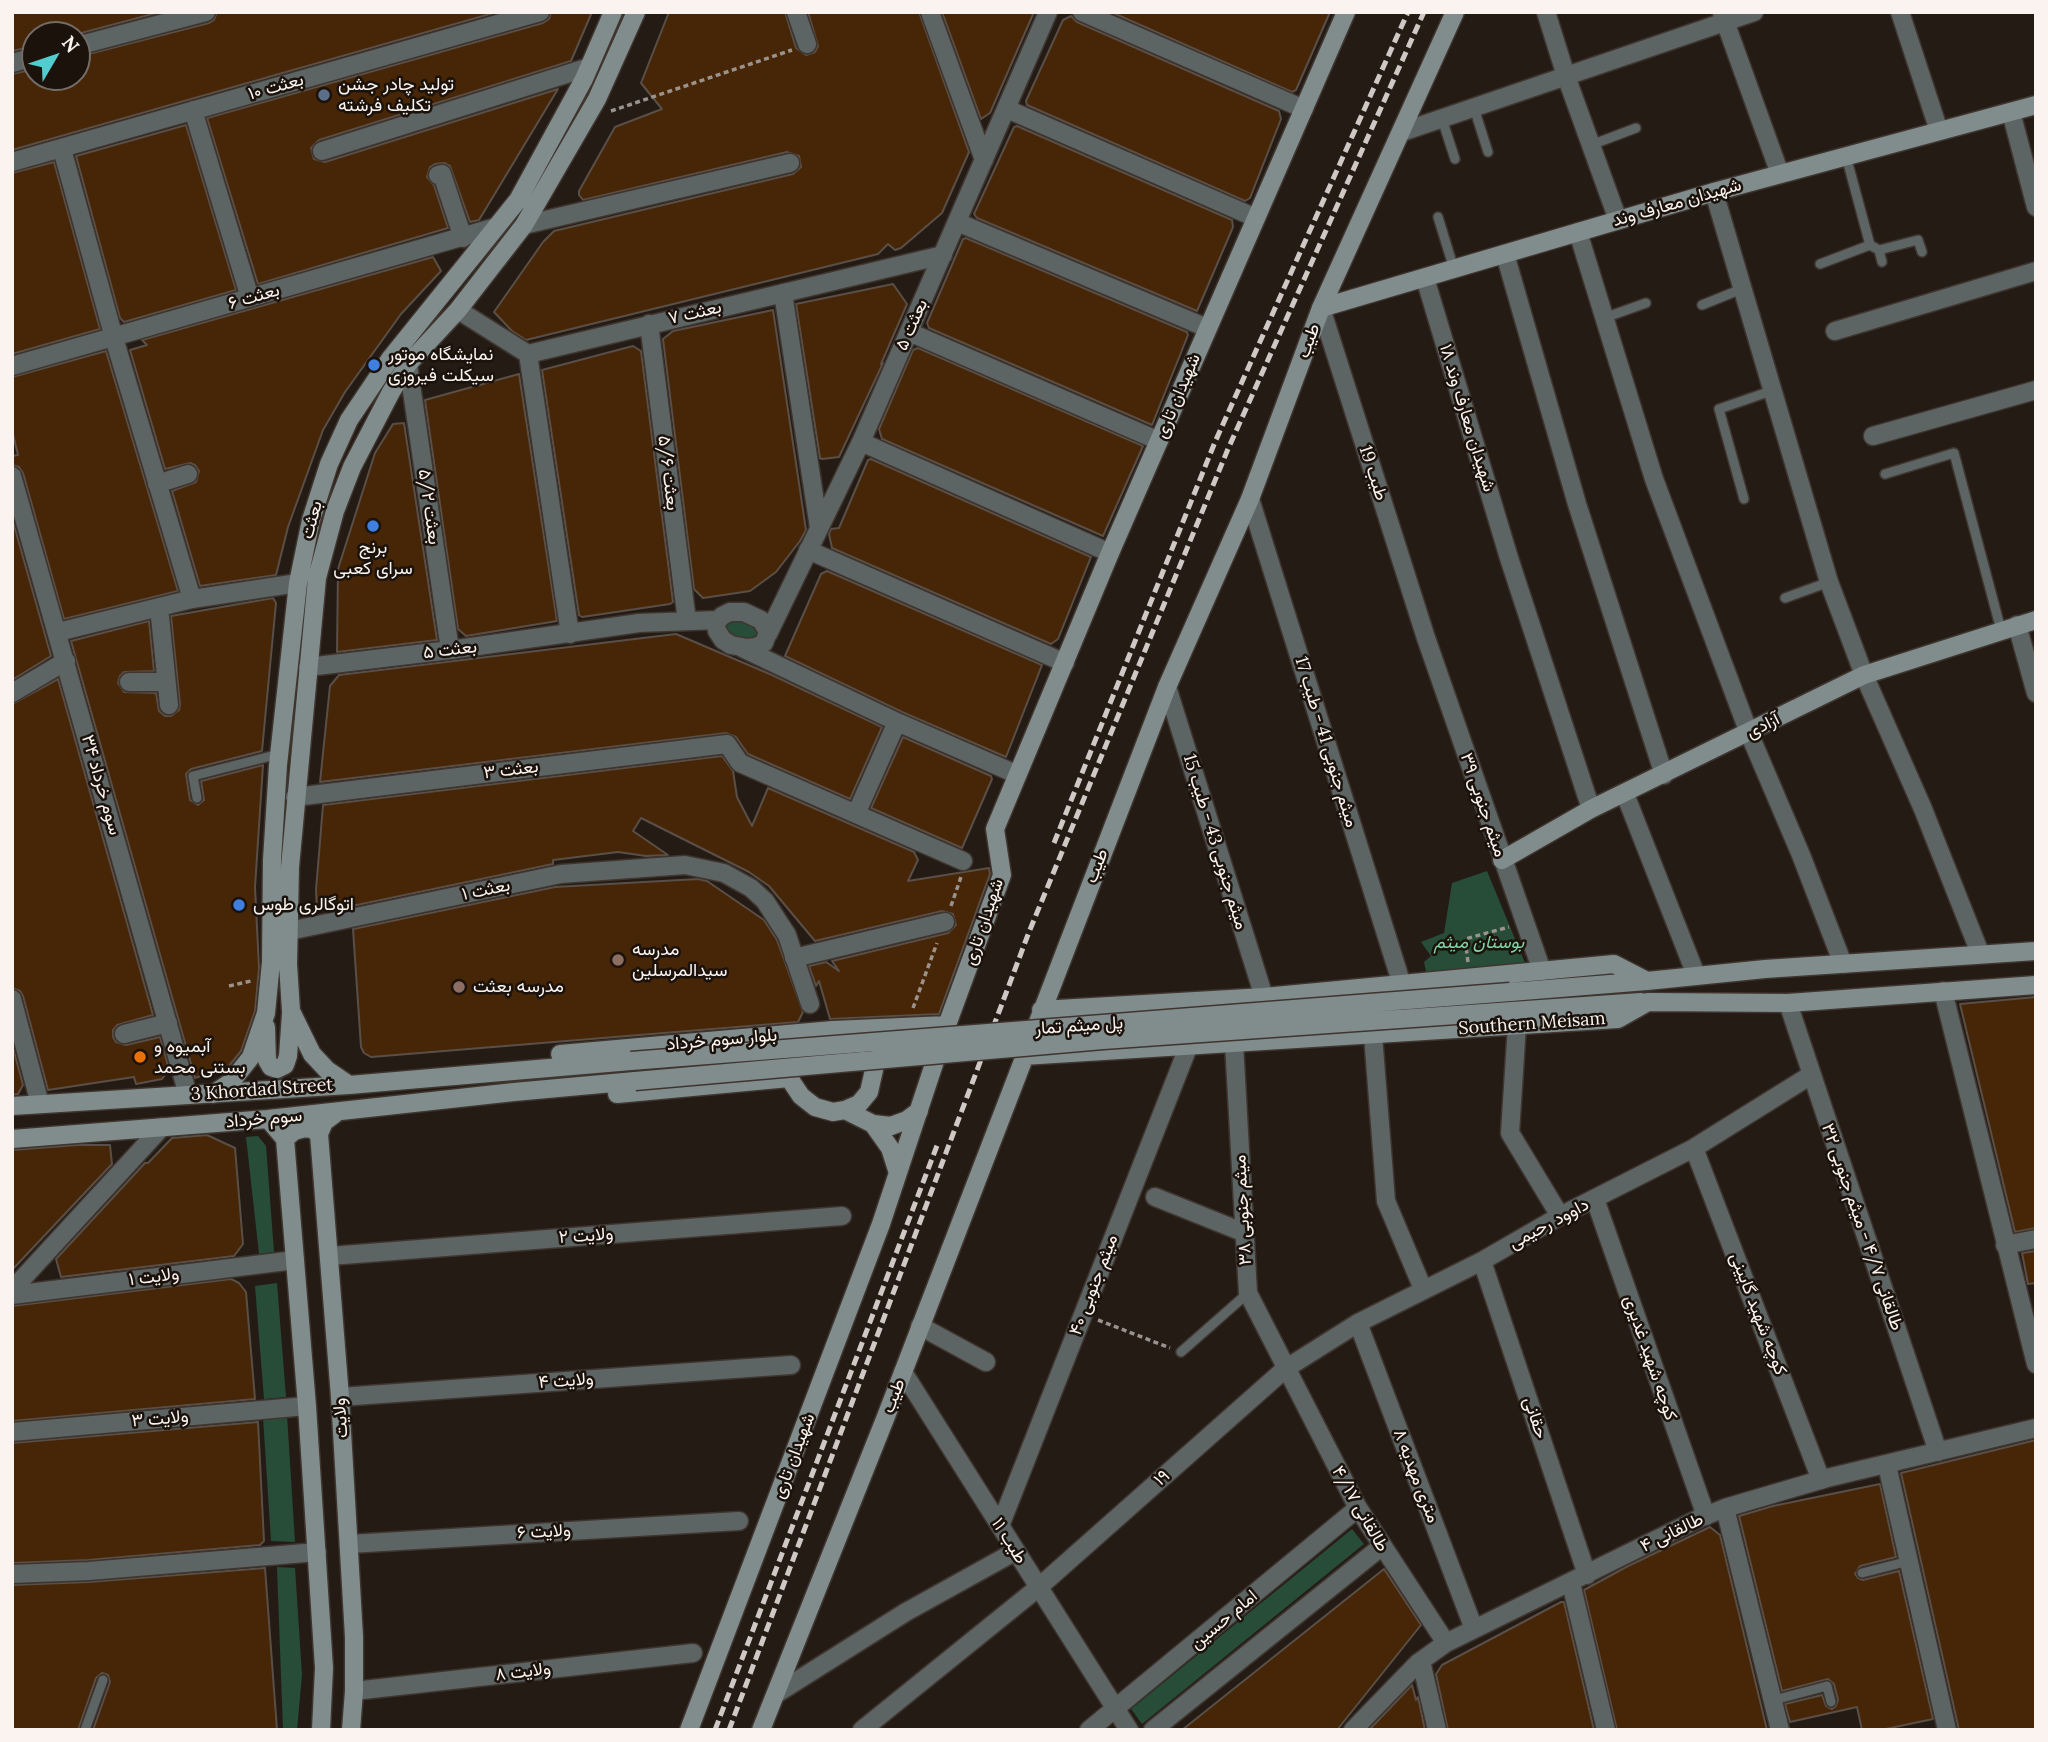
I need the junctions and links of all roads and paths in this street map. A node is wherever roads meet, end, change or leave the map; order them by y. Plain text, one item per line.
1 (206, 12) edge
2 (540, 12) edge
3 (614, 12) edge
4 (636, 12) edge
5 (796, 12) edge
6 (930, 12) edge
7 (1048, 12) edge
8 (1082, 12) edge
9 (1346, 12) edge
10 (1455, 12) edge
11 (1546, 12) edge
12 (1754, 12) edge
13 (1900, 12) edge
14 (1723, 17) edge
15 (91, 42) edge
16 (807, 44) joint
17 (589, 67) junction
18 (1566, 76) junction
19 (2036, 105) edge
20 (1304, 108) junction
21 (1474, 108) junction
22 (1007, 109) junction
23 (193, 110) junction
24 (2011, 112) junction
25 (1442, 119) junction
26 (585, 120) junction
27 (1636, 128) dead end
28 (1939, 131) junction
29 (1402, 132) junction
30 (1591, 145) junction
31 (62, 149) junction
32 (322, 150) dead end
33 (1488, 152) dead end
34 (1846, 156) junction
35 (1455, 159) dead end
36 (984, 160) junction
37 (12, 162) edge
38 (790, 163) dead end
39 (1780, 174) junction
40 (438, 175) dead end
41 (2033, 186) edge
42 (1714, 192) junction
43 (2036, 207) edge
44 (1438, 217) dead end
45 (1256, 218) junction
46 (1618, 220) junction
47 (957, 222) junction
48 (524, 225) junction
49 (496, 227) junction
50 (1578, 232) junction
51 (463, 238) junction
52 (1870, 245) junction
53 (1880, 250) junction
54 (1922, 252) dead end
55 (943, 254) junction
56 (1505, 254) junction
57 (1882, 262) dead end
58 (1821, 264) dead end
59 (1454, 269) junction
60 (2036, 271) edge
61 (1425, 278) junction
62 (1744, 288) junction
63 (783, 293) junction
64 (250, 298) junction
65 (1646, 303) dead end
66 (1702, 305) dead end
67 (1321, 308) junction
68 (458, 310) junction
69 (1604, 318) junction
70 (649, 324) junction
71 (1207, 328) junction
72 (1835, 331) dead end
73 (909, 332) junction
74 (114, 338) junction
75 (528, 354) junction
76 (408, 364) junction
77 (12, 366) edge
78 (2036, 390) edge
79 (1771, 391) junction
80 (1874, 436) dead end
81 (1159, 441) junction
82 (861, 442) junction
83 (188, 474) dead end
84 (1885, 474) dead end
85 (12, 476) edge
86 (157, 484) junction
87 (1250, 499) junction
88 (1744, 499) dead end
89 (819, 528) junction
90 (808, 550) junction
91 (1110, 553) junction
92 (1829, 582) junction
93 (298, 583) junction
94 (1785, 598) dead end
95 (192, 599) junction
96 (159, 607) junction
97 (718, 620) junction
98 (2036, 620) edge
99 (687, 621) junction
100 (2009, 627) junction
101 (58, 632) junction
102 (570, 634) junction
103 (768, 634) junction
104 (1426, 638) joint
105 (741, 648) junction
106 (450, 650) junction
107 (66, 661) junction
108 (1065, 663) junction
109 (308, 667) junction
110 (1864, 675) junction
111 (129, 682) dead end
112 (166, 682) junction
113 (1167, 687) junction
114 (12, 693) edge
115 (2036, 693) edge
116 (169, 705) dead end
117 (897, 722) junction
118 (1749, 733) junction
119 (279, 754) junction
120 (1016, 774) junction
121 (1664, 775) junction
122 (1625, 794) junction
123 (295, 797) junction
124 (197, 798) dead end
125 (1591, 809) junction
126 (856, 814) junction
127 (1502, 860) junction
128 (962, 861) dead end
129 (945, 922) dead end
130 (1525, 923) junction
131 (289, 931) junction
132 (2036, 951) edge
133 (1980, 953) junction
134 (794, 958) junction
135 (1843, 964) junction
136 (1542, 971) junction
137 (1696, 975) junction
138 (1471, 979) junction
139 (1647, 982) junction
140 (1402, 985) junction
141 (2036, 985) edge
142 (1943, 991) junction
143 (1264, 997) junction
144 (12, 999) edge
145 (1788, 1003) junction
146 (810, 1004) dead end
147 (1102, 1008) junction
148 (1041, 1010) junction
149 (291, 1011) junction
150 (266, 1013) junction
151 (1515, 1018) junction
152 (168, 1023) junction
153 (947, 1025) junction
154 (832, 1030) junction
155 (124, 1034) dead end
156 (1373, 1035) junction
157 (1234, 1043) junction
158 (1189, 1045) junction
159 (1103, 1052) junction
160 (1023, 1056) junction
161 (505, 1071) junction
162 (1811, 1075) junction
163 (349, 1085) junction
164 (508, 1092) junction
165 (214, 1094) junction
166 (188, 1095) junction
167 (40, 1104) junction
168 (12, 1107) edge
169 (839, 1111) junction
170 (919, 1111) junction
171 (336, 1113) junction
172 (268, 1119) junction
173 (873, 1124) junction
174 (162, 1126) junction
175 (319, 1134) junction
176 (12, 1139) edge
177 (285, 1139) junction
178 (1694, 1148) junction
179 (898, 1172) junction
180 (1155, 1197) dead end
181 (1595, 1199) junction
182 (842, 1216) dead end
183 (1560, 1216) junction
184 (1245, 1233) junction
185 (2036, 1238) edge
186 (2005, 1245) junction
187 (330, 1256) junction
188 (295, 1260) junction
189 (1482, 1261) junction
190 (1423, 1289) junction
191 (12, 1293) edge
192 (1248, 1293) junction
193 (1083, 1315) junction
194 (2031, 1322) edge
195 (1359, 1323) junction
196 (920, 1326) junction
197 (1181, 1352) joint
198 (986, 1362) dead end
199 (2036, 1364) edge
200 (791, 1365) dead end
201 (1285, 1369) junction
202 (903, 1372) junction
203 (340, 1397) junction
204 (307, 1406) junction
205 (2036, 1428) edge
206 (12, 1432) edge
207 (1938, 1451) junction
208 (1887, 1465) junction
209 (1821, 1480) junction
210 (1358, 1508) junction
211 (1725, 1508) junction
212 (1706, 1516) junction
213 (738, 1521) dead end
214 (1000, 1526) junction
215 (349, 1544) junction
216 (1381, 1547) junction
217 (1016, 1551) junction
218 (317, 1552) junction
219 (1909, 1561) junction
220 (1862, 1573) dead end
221 (12, 1574) edge
222 (1579, 1579) junction
223 (1039, 1587) junction
224 (1474, 1629) junction
225 (1446, 1643) junction
226 (692, 1653) dead end
227 (1421, 1661) junction
228 (103, 1680) dead end
229 (354, 1692) junction
230 (776, 1694) junction
231 (1774, 1700) junction
232 (1832, 1702) dead end
233 (1116, 1709) junction
234 (1604, 1724) edge
235 (85, 1730) edge
236 (321, 1730) edge
237 (351, 1730) edge
238 (689, 1730) edge
239 (761, 1730) edge
240 (862, 1730) edge
241 (1089, 1730) edge
242 (1129, 1730) edge
243 (1153, 1730) edge
244 (1353, 1730) edge
245 (1437, 1730) edge
246 (1780, 1730) edge
247 (1947, 1730) edge

1 - 15 street
2 - 23 street, بعثت ۱۰
3 - 17 main road, بعثت
4 - 26 main road, بعثت
5 - 16 street
6 - 36 street
7 - 22 street, بعثت ۵
8 - 20 street
9 - 20 main road, شهیدان تاری
10 - 29 main road, طیب
11 - 18 street
12 - 14 street
13 - 28 street
14 - 18 street
14 - 39 street
16 - 26 path
17 - 32 street
17 - 49 main road, بعثت
18 - 21 street
18 - 30 street
19 - 24 main road, شهیدان معارف وند
20 - 45 main road, شهیدان تاری
21 - 25 street
21 - 33 lane
22 - 36 street, بعثت ۵
22 - 45 street
23 - 31 street, بعثت ۱۰
23 - 64 street
24 - 28 main road, شهیدان معارف وند
24 - 41 street
25 - 29 street
25 - 35 lane
26 - 48 main road, بعثت
27 - 30 lane
28 - 34 main road, شهیدان معارف وند
29 - 67 main road, طیب
30 - 46 street
31 - 37 street, بعثت ۱۰
31 - 74 street
34 - 39 main road, شهیدان معارف وند
34 - 52 lane
36 - 47 street, بعثت ۵
38 - 48 street
39 - 42 main road, شهیدان معارف وند
40 - 51 street
41 - 43 street
42 - 46 main road, شهیدان معارف وند
42 - 62 street
44 - 59 lane
45 - 71 main road, شهیدان تاری
46 - 50 main road, شهیدان معارف وند
47 - 55 street, بعثت ۵
47 - 71 street
48 - 68 main road, بعثت
49 - 51 street, بعثت ۶
49 - 93 main road, بعثت
50 - 56 main road, شهیدان معارف وند
50 - 69 street
51 - 64 street, بعثت ۶
52 - 53 lane
52 - 58 lane
53 - 54 lane
53 - 57 lane
55 - 63 street, بعثت ۷
55 - 73 street, بعثت ۵
56 - 59 main road, شهیدان معارف وند
56 - 121 street
59 - 61 main road, شهیدان معارف وند
60 - 72 street
61 - 67 main road, شهیدان معارف وند
61 - 125 street, شهیدان معارف وند ۱۸
62 - 66 lane
62 - 79 street
63 - 70 street, بعثت ۷
63 - 89 street
64 - 74 street, بعثت ۶
65 - 69 lane
67 - 87 main road, طیب
67 - 104 street, طیب 19
68 - 75 street
68 - 76 main road, بعثت
69 - 118 street
70 - 75 street, بعثت ۷
70 - 99 street, بعثت ۵/۶
71 - 81 main road, شهیدان تاری
73 - 81 street
73 - 82 street, بعثت ۵
74 - 77 street, بعثت ۶
74 - 86 street
75 - 102 street
76 - 106 street, بعثت ۵/۲
76 - 109 main road, بعثت
78 - 80 street
79 - 88 lane
79 - 92 street
81 - 91 main road, شهیدان تاری
82 - 89 street, بعثت ۵
82 - 91 street
83 - 86 street
84 - 100 lane
85 - 101 street, سوم خرداد ۳۴
86 - 95 street
87 - 113 main road, طیب
87 - 140 street, میثم جنوبی 41 - طیب 17
89 - 90 street, بعثت ۵
90 - 103 street, بعثت ۵
90 - 108 street
91 - 108 main road, شهیدان تاری
92 - 94 lane
92 - 110 street
93 - 95 street
93 - 119 main road, بعثت
95 - 96 street
96 - 101 street
96 - 112 street
97 - 99 street, بعثت ۵
97 - 103 street
97 - 105 street
98 - 100 main road, آزادی
99 - 102 street, بعثت ۵
100 - 110 main road, آزادی
100 - 115 street
101 - 107 street, سوم خرداد ۳۴
102 - 106 street, بعثت ۵
103 - 105 street
104 - 127 street, میثم جنوبی ۳۹
105 - 117 street
106 - 109 street, بعثت ۵
107 - 114 street
107 - 152 street, سوم خرداد ۳۴
108 - 120 main road, شهیدان تاری
109 - 123 main road, بعثت
110 - 118 main road, آزادی
110 - 133 street
111 - 112 street
112 - 116 street
113 - 143 street, میثم جنوبی 43 - طیب 15
113 - 148 main road, طیب
117 - 120 street
117 - 126 street
118 - 121 main road, آزادی
118 - 135 street
119 - 124 lane
119 - 150 main road, بعثت
120 - 153 main road, شهیدان تاری
121 - 122 main road, آزادی
122 - 125 main road, آزادی
122 - 137 street
123 - 126 street, بعثت ۳
123 - 131 main road, بعثت
125 - 127 main road, آزادی
126 - 128 street
127 - 130 street, میثم جنوبی ۳۹
129 - 134 street
130 - 136 street, میثم جنوبی ۳۹
130 - 138 path
131 - 134 street, بعثت ۱
131 - 149 main road, بعثت
132 - 133 main road
133 - 135 main road
134 - 146 street, بعثت ۱
135 - 137 main road
136 - 138 main road
136 - 139 main road
137 - 139 main road
138 - 140 main road
139 - 161 main road, پل میثم تمار, bridge
140 - 143 main road
141 - 142 main road
142 - 145 main road
142 - 186 street
143 - 147 main road
144 - 167 street
145 - 151 main road, پل میثم تمار
145 - 162 street, طالقانی ۴/۷ - میثم جنوبی ۳۲
147 - 148 main road
147 - 159 main road
148 - 160 main road, طیب
149 - 150 main road
149 - 163 main road, بعثت
150 - 165 main road, بعثت
151 - 156 main road, Southern Meisam
151 - 164 main road, پل میثم تمار, bridge
151 - 183 street
152 - 155 street
152 - 166 street, سوم خرداد ۳۴
153 - 154 main road, بلوار سوم خرداد
153 - 170 main road, شهیدان تاری
154 - 161 main road, بلوار سوم خرداد
154 - 169 main road
156 - 157 main road, Southern Meisam
156 - 190 street
157 - 158 main road, Southern Meisam
157 - 184 street, میثم جنوبی ۳۸
158 - 159 main road, Southern Meisam
158 - 193 street, میثم جنوبی ۴۰
159 - 160 main road, Southern Meisam
160 - 196 main road, طیب
161 - 163 main road, 3 Khordad Street
162 - 178 street, داوود رحیمی
162 - 207 street, طالقانی ۴/۷ - میثم جنوبی ۳۲
163 - 165 main road, 3 Khordad Street
164 - 169 main road
164 - 171 main road, سوم خرداد
165 - 166 main road, 3 Khordad Street
166 - 167 main road, 3 Khordad Street
167 - 168 main road, 3 Khordad Street
169 - 173 main road
170 - 173 main road
170 - 179 main road, شهیدان تاری
171 - 172 main road, سوم خرداد
171 - 175 main road
172 - 174 main road, سوم خرداد
172 - 177 main road
173 - 179 main road
174 - 176 main road, سوم خرداد
174 - 191 street
175 - 177 main road
175 - 187 main road, ولایت
177 - 188 main road, ولایت
178 - 181 street, داوود رحیمی
178 - 209 street, کوچه شهید گایینی
179 - 238 main road, شهیدان تاری
180 - 184 street
181 - 183 street, داوود رحیمی
181 - 212 street, کوچه شهید غدیری
182 - 187 street, ولایت ۲
183 - 189 street, داوود رحیمی
184 - 192 street, میثم جنوبی ۳۸
185 - 186 street
186 - 194 street
187 - 203 main road, ولایت
188 - 191 street, ولایت ۱
188 - 204 main road, ولایت
189 - 190 street, داوود رحیمی
189 - 222 street, حقانی
190 - 195 street, داوود رحیمی
192 - 197 lane
192 - 201 street, میثم جنوبی ۳۸
193 - 197 path
193 - 214 street, میثم جنوبی ۴۰
194 - 199 street
195 - 201 street, داوود رحیمی
195 - 224 street, ۸ متری مهدیه
196 - 198 street
196 - 202 main road, طیب
200 - 203 street, ولایت ۴
201 - 210 street, طالقانی ۴/۱۷
201 - 223 street, ۱۹
202 - 214 street, طیب ۱۱
202 - 230 main road, طیب
203 - 215 main road, ولایت
204 - 206 street, ولایت ۳
204 - 218 main road, ولایت
205 - 207 street, طالقانی ۴
207 - 208 street, طالقانی ۴
208 - 209 street, طالقانی ۴
208 - 219 street
209 - 211 street, طالقانی ۴
210 - 216 street, طالقانی ۴/۱۷
210 - 233 street, امام حسین
211 - 212 street, طالقانی ۴
211 - 231 street
212 - 222 street, طالقانی ۴
213 - 215 street, ولایت ۶
214 - 217 street, طیب ۱۱
215 - 229 main road, ولایت
216 - 225 street, طالقانی ۴/۱۷
216 - 243 street
217 - 223 street, طیب ۱۱
217 - 230 street
218 - 221 street
218 - 236 main road, ولایت
219 - 220 lane
219 - 247 street
222 - 224 street, طالقانی ۴
222 - 234 street, حقانی
223 - 233 street, طیب ۱۱
223 - 240 street, ۱۹
224 - 225 street, طالقانی ۴
225 - 227 street, طالقانی ۴
226 - 229 street, ولایت ۸
227 - 244 street, طالقانی ۴
227 - 245 street
228 - 235 lane
229 - 237 main road, ولایت
230 - 239 main road, طیب
231 - 232 lane
231 - 246 street
233 - 241 street, امام حسین
233 - 242 street, طیب ۱۱

